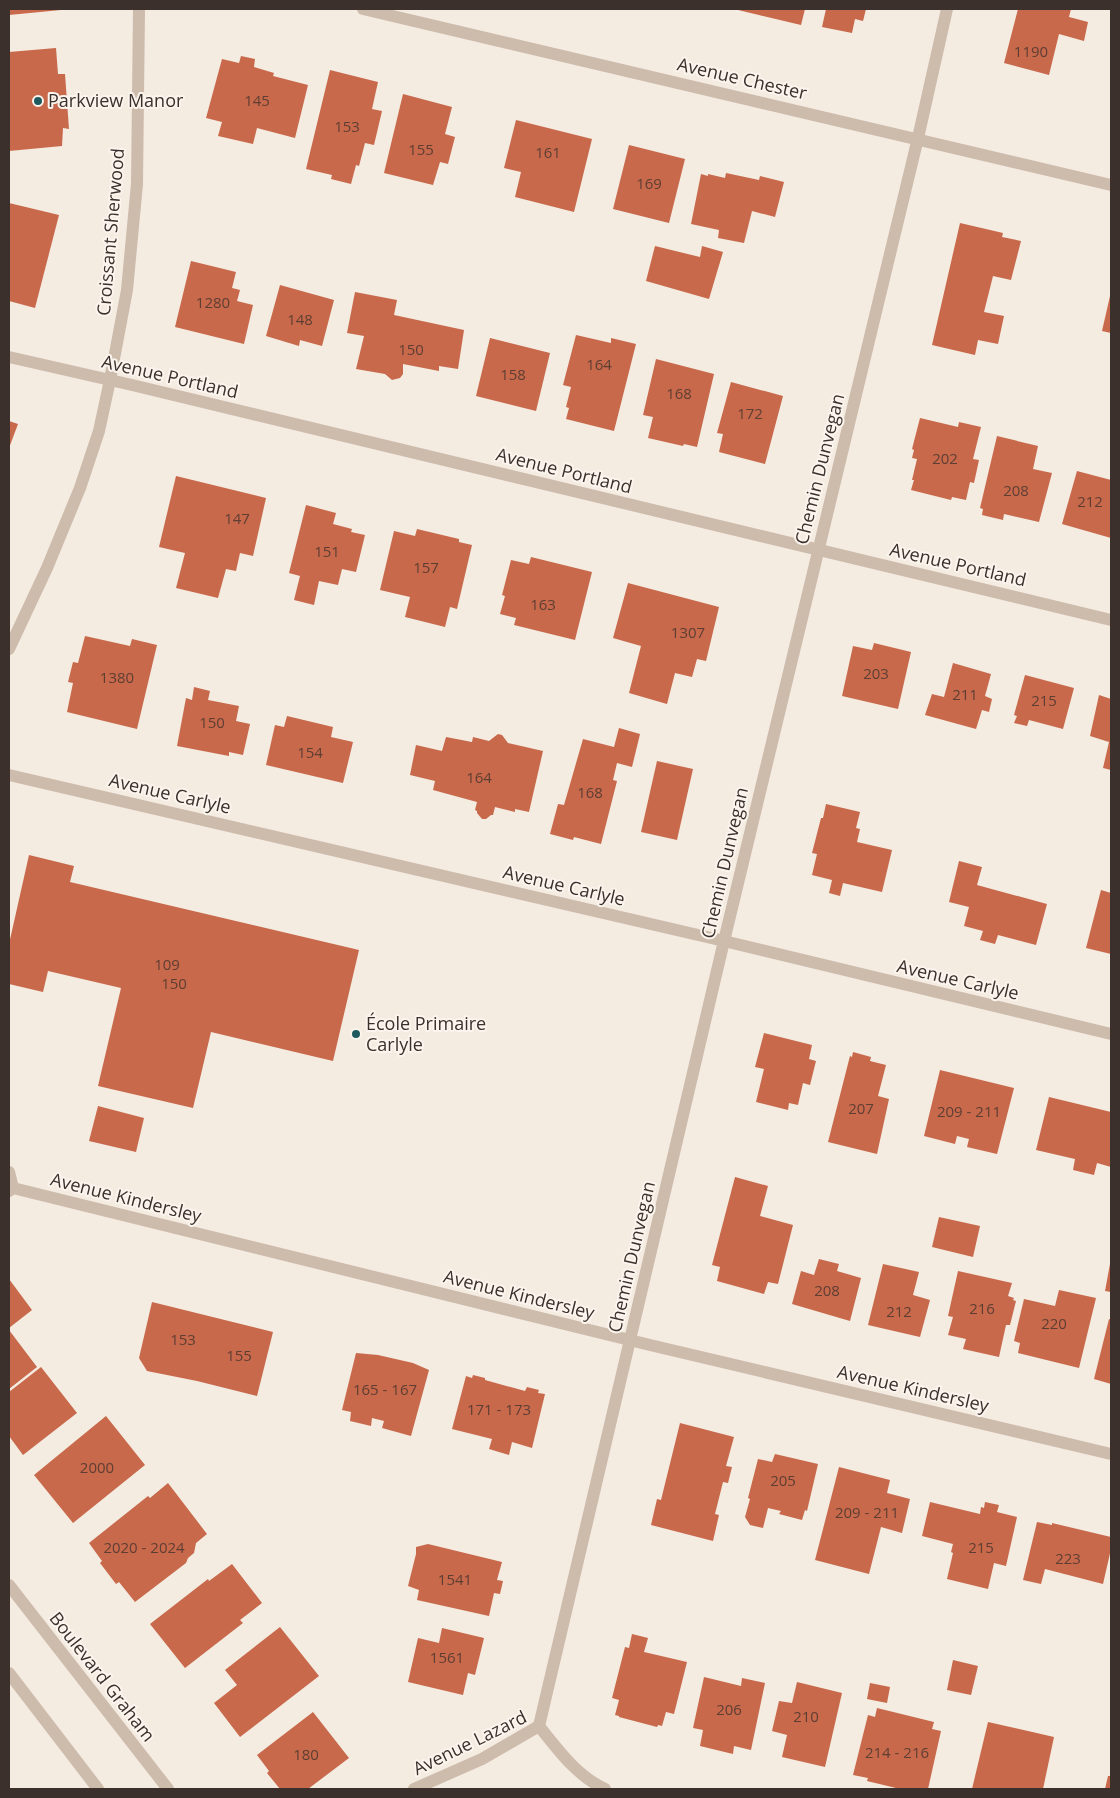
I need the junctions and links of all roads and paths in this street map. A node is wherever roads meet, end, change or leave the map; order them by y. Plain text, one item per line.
1 (139, 9) edge
2 (363, 9) edge
3 (947, 9) edge
4 (918, 138) junction
5 (1111, 185) edge
6 (9, 358) edge
7 (110, 380) junction
8 (818, 550) junction
9 (1111, 620) edge
10 (9, 649) edge
11 (9, 775) edge
12 (724, 941) junction
13 (1111, 1034) edge
14 (9, 1172) edge
15 (11, 1190) edge
16 (630, 1340) junction
17 (1111, 1454) edge
18 (9, 1585) edge
19 (9, 1674) edge
20 (539, 1726) junction
21 (98, 1789) edge
22 (168, 1789) edge
23 (414, 1789) edge
24 (605, 1789) edge

1 - 7 street, Croissant Sherwood
2 - 4 street, Avenue Chester
3 - 4 street, Chemin Dunvegan
4 - 5 street, Avenue Chester
4 - 8 street, Chemin Dunvegan
6 - 7 street, Avenue Portland
7 - 8 street, Avenue Portland
7 - 10 street, Croissant Sherwood
8 - 9 street, Avenue Portland
8 - 12 street, Chemin Dunvegan
11 - 12 street, Avenue Carlyle
12 - 13 street, Avenue Carlyle
12 - 16 street, Chemin Dunvegan
14 - 15 street
15 - 16 street, Avenue Kindersley
16 - 17 street, Avenue Kindersley
16 - 20 street, Chemin Dunvegan
18 - 22 street, Boulevard Graham
19 - 21 street
20 - 23 street, Avenue Lazard
20 - 24 street, Avenue Lazard

